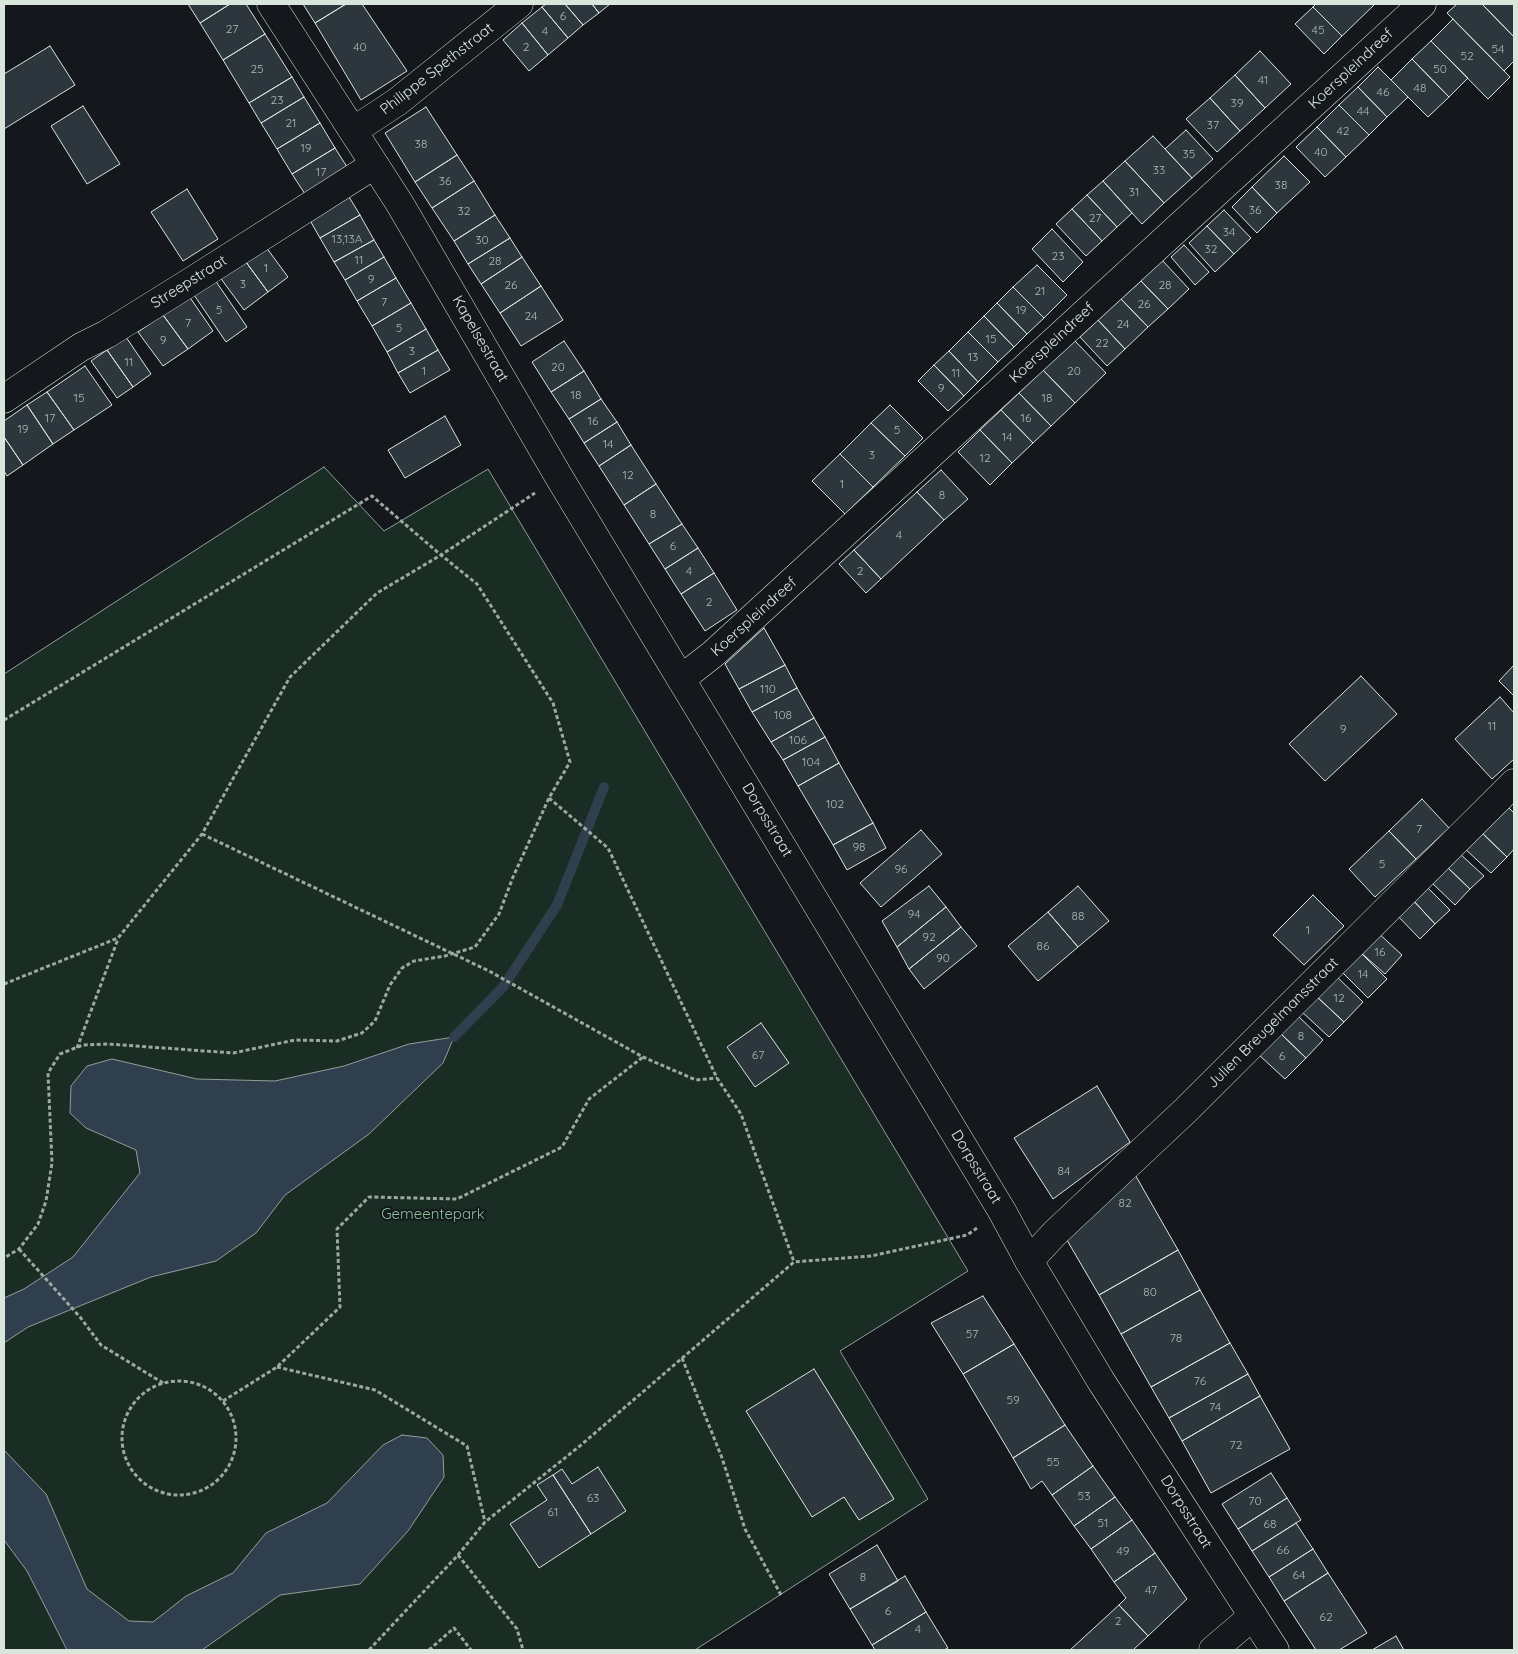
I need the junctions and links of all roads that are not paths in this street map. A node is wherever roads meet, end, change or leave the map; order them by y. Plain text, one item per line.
1 (271, 4) edge
2 (519, 4) edge
3 (1422, 4) edge
4 (354, 131) junction
5 (374, 165) junction
6 (4, 399) edge
7 (681, 679) junction
8 (1514, 783) edge
9 (1030, 1261) junction
10 (1253, 1616) junction
11 (1213, 1650) edge
12 (1275, 1650) edge

1 - 4 street, Kapelsestraat
2 - 4 street, Philippe Spethstraat
3 - 7 street, Koerspleindreef
4 - 5 street, Kapelsestraat
5 - 6 street, Streepstraat
5 - 7 street, Kapelsestraat
7 - 9 street, Dorpsstraat
8 - 9 street, Julien Breugelmansstraat
9 - 10 street, Dorpsstraat
10 - 11 street
10 - 12 street, Dorpsstraat

